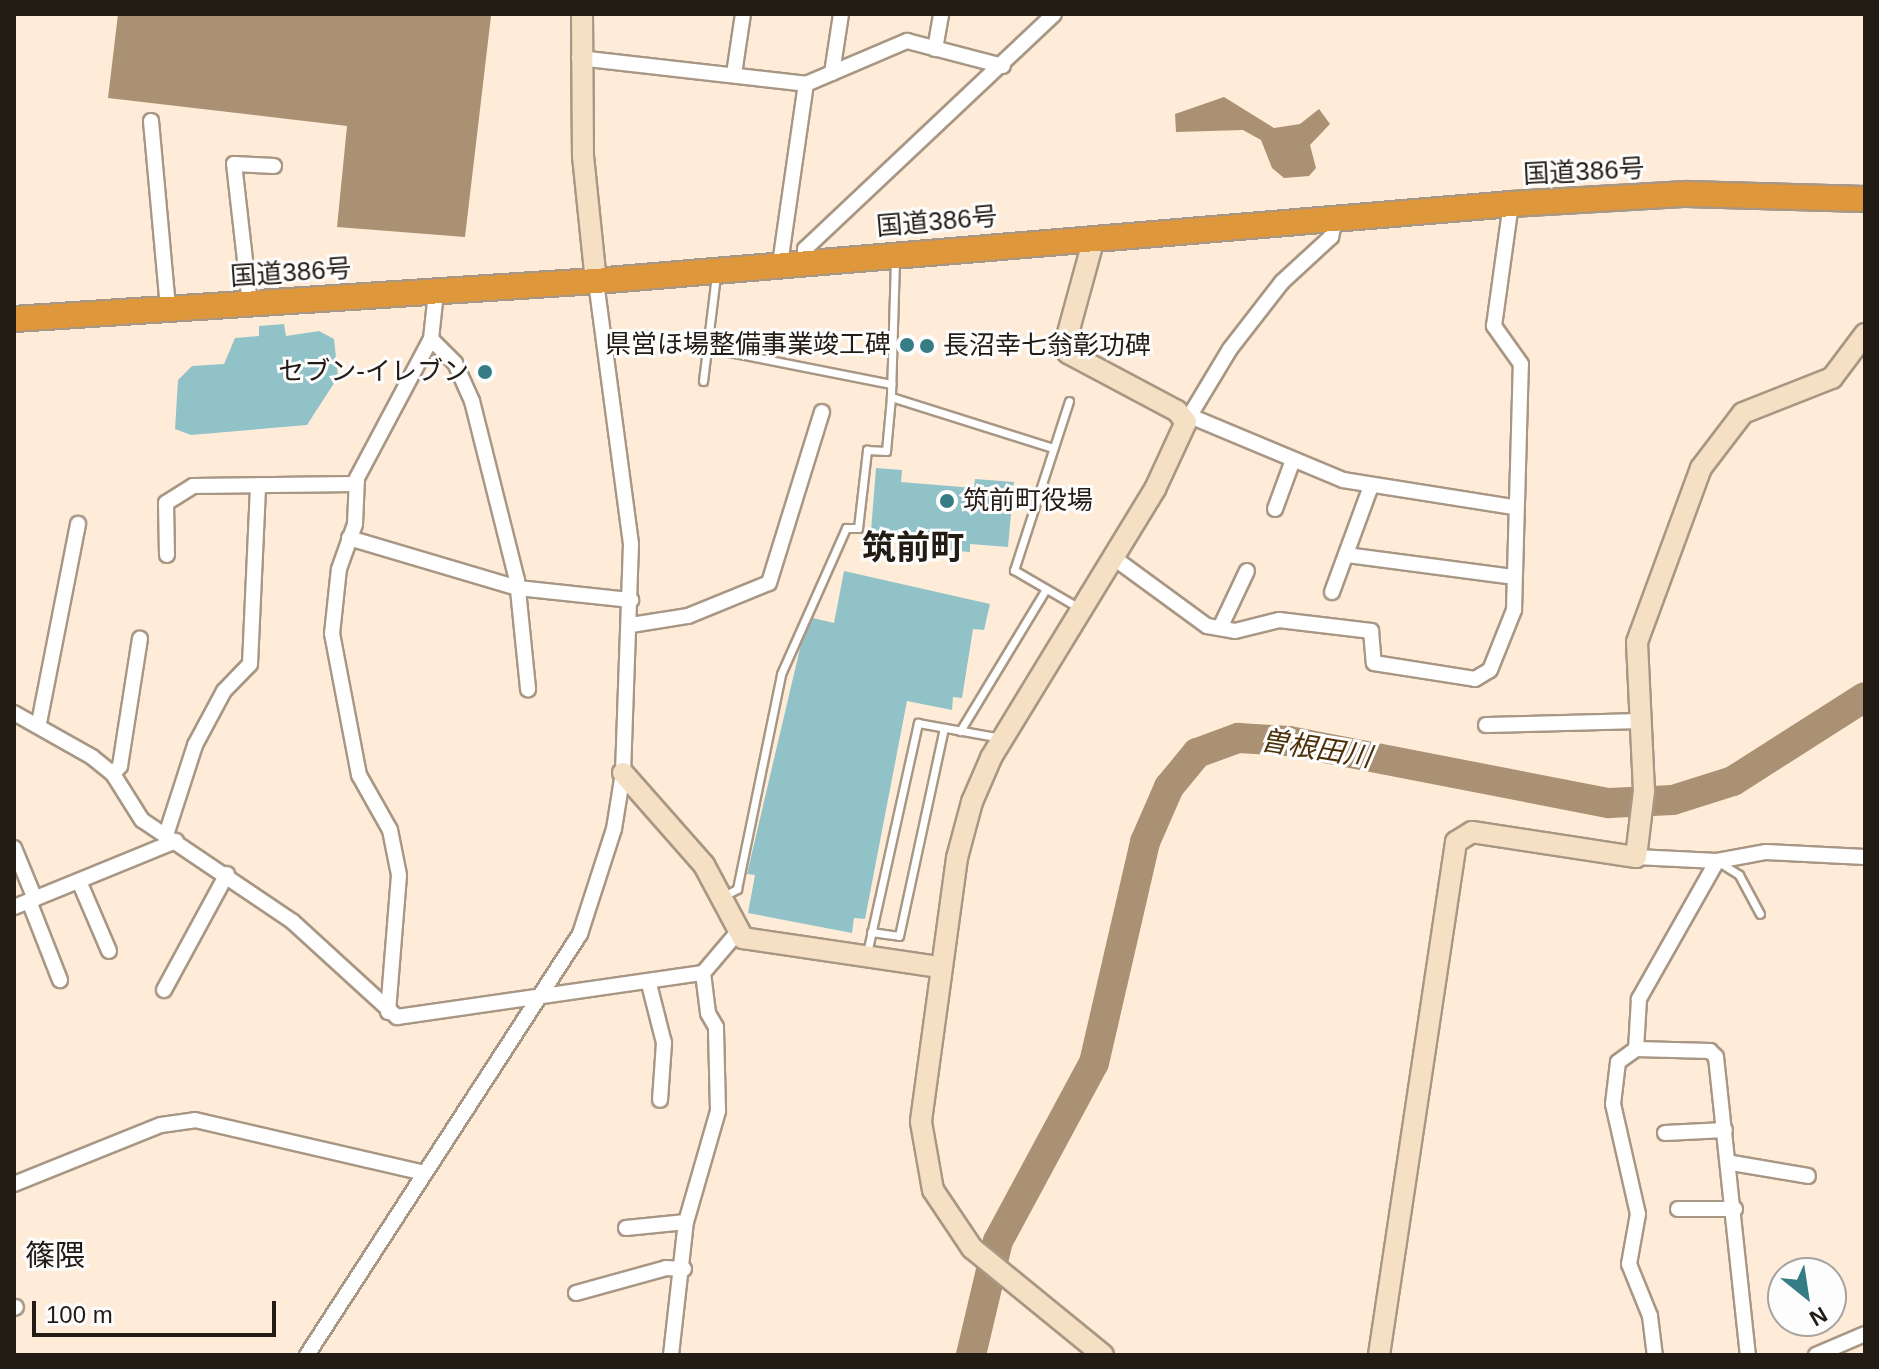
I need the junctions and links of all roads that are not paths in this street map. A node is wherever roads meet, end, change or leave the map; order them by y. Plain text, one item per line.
1 (582, 14) edge
2 (743, 14) edge
3 (841, 14) edge
4 (941, 14) edge
5 (1054, 14) edge
6 (1042, 20) edge
7 (935, 49) junction
8 (579, 58) junction
9 (1003, 66) junction
10 (832, 73) junction
11 (734, 74) junction
12 (806, 84) junction
13 (151, 121) dead end
14 (274, 166) dead end
15 (1865, 199) edge
16 (1511, 204) junction
17 (1335, 219) junction
18 (1094, 238) junction
19 (894, 254) junction
20 (805, 261) junction
21 (780, 264) junction
22 (716, 269) junction
23 (596, 281) junction
24 (436, 292) junction
25 (250, 304) junction
26 (168, 309) junction
27 (14, 319) edge
28 (1865, 334) edge
29 (431, 339) junction
30 (709, 348) junction
31 (703, 381) dead end
32 (891, 384) junction
33 (891, 397) junction
34 (1069, 401) dead end
35 (822, 412) dead end
36 (1188, 419) junction
37 (1053, 448) junction
38 (1293, 460) junction
39 (355, 484) junction
40 (258, 485) junction
41 (1371, 486) junction
42 (1514, 507) junction
43 (1275, 509) dead end
44 (78, 524) dead end
45 (349, 538) junction
46 (167, 555) dead end
47 (1347, 555) junction
48 (1114, 558) junction
49 (1247, 571) dead end
50 (1514, 577) junction
51 (518, 588) junction
52 (1046, 589) junction
53 (1332, 592) dead end
54 (631, 600) junction
55 (1083, 610) junction
56 (631, 625) junction
57 (1220, 628) junction
58 (140, 639) dead end
59 (528, 689) dead end
60 (14, 713) edge
61 (1643, 721) junction
62 (39, 723) junction
63 (1486, 725) dead end
64 (944, 728) junction
65 (960, 731) junction
66 (1003, 739) junction
67 (623, 773) junction
68 (113, 774) junction
69 (171, 838) junction
70 (14, 848) edge
71 (1638, 848) junction
72 (1865, 857) edge
73 (1717, 861) junction
74 (227, 874) junction
75 (79, 881) junction
76 (719, 899) junction
77 (32, 900) junction
78 (14, 907) edge
79 (1760, 914) dead end
80 (871, 932) junction
81 (737, 933) junction
82 (109, 951) dead end
83 (866, 956) junction
84 (940, 967) junction
85 (703, 973) junction
86 (60, 980) dead end
87 (649, 984) junction
88 (164, 990) dead end
89 (543, 995) junction
90 (388, 1012) junction
91 (1636, 1049) junction
92 (660, 1100) dead end
93 (1725, 1130) junction
94 (1665, 1133) dead end
95 (1732, 1163) junction
96 (425, 1173) junction
97 (1808, 1176) dead end
98 (14, 1184) edge
99 (1678, 1209) dead end
100 (1735, 1209) junction
101 (686, 1222) junction
102 (626, 1228) dead end
103 (684, 1269) junction
104 (576, 1293) dead end
105 (1865, 1334) edge
106 (307, 1355) edge
107 (671, 1355) edge
108 (1103, 1355) edge
109 (1379, 1355) edge
110 (1655, 1355) edge
111 (1748, 1355) edge
112 (1816, 1355) edge

1 - 8 street
2 - 11 street
3 - 10 street
4 - 7 street
5 - 6 street
6 - 9 street
7 - 9 street
7 - 10 street
8 - 11 street
8 - 23 street
9 - 20 street
10 - 12 street
11 - 12 street
12 - 21 street
13 - 26 street
14 - 25 street
15 - 16 highway, 国道386号
16 - 17 highway, 国道386号
16 - 42 street
17 - 18 highway, 国道386号
17 - 36 street
18 - 19 highway, 国道386号
18 - 36 street
19 - 20 highway, 国道386号
19 - 32 lane
20 - 21 highway, 国道386号
21 - 22 highway, 国道386号
22 - 23 highway, 国道386号
22 - 30 lane
23 - 24 highway, 国道386号
23 - 54 street
24 - 25 highway, 国道386号
24 - 29 street
25 - 26 highway, 国道386号
26 - 27 highway, 国道386号
28 - 61 street
29 - 39 street
29 - 51 street
30 - 31 lane
30 - 32 lane
32 - 33 lane
33 - 37 lane
33 - 76 lane
34 - 37 lane
35 - 56 street
36 - 38 street
36 - 48 street
37 - 52 lane
38 - 41 street
38 - 43 street
39 - 40 street
39 - 45 street
40 - 46 street
40 - 69 street
41 - 42 street
41 - 47 street
42 - 50 street
44 - 62 street
45 - 51 street
45 - 90 street
47 - 50 street
47 - 53 street
48 - 55 street
48 - 57 street
49 - 57 street
50 - 57 street
51 - 54 street
51 - 59 street
52 - 55 lane
52 - 65 lane
54 - 56 street
55 - 66 street
56 - 67 street
58 - 68 street
60 - 62 street
61 - 63 street
61 - 71 street
62 - 68 street
64 - 65 lane
64 - 80 lane
64 - 80 lane
65 - 66 lane
66 - 84 street
67 - 76 street
67 - 89 street
68 - 69 street
69 - 74 street
69 - 75 street
70 - 77 street
71 - 73 street
71 - 109 street
72 - 73 street
73 - 79 lane
73 - 91 street
74 - 88 street
74 - 90 street
75 - 77 street
75 - 82 street
76 - 81 street
77 - 78 street
77 - 86 street
80 - 83 lane
81 - 83 street
81 - 85 street
83 - 84 street
84 - 108 street
85 - 87 street
85 - 101 street
87 - 89 street
87 - 92 street
89 - 90 street
89 - 96 street
91 - 93 street
91 - 110 street
93 - 94 street
93 - 95 street
95 - 97 street
95 - 100 street
96 - 98 street
96 - 106 street
99 - 100 street
100 - 111 street
101 - 102 street
101 - 103 street
103 - 104 street
103 - 107 street
105 - 112 street

